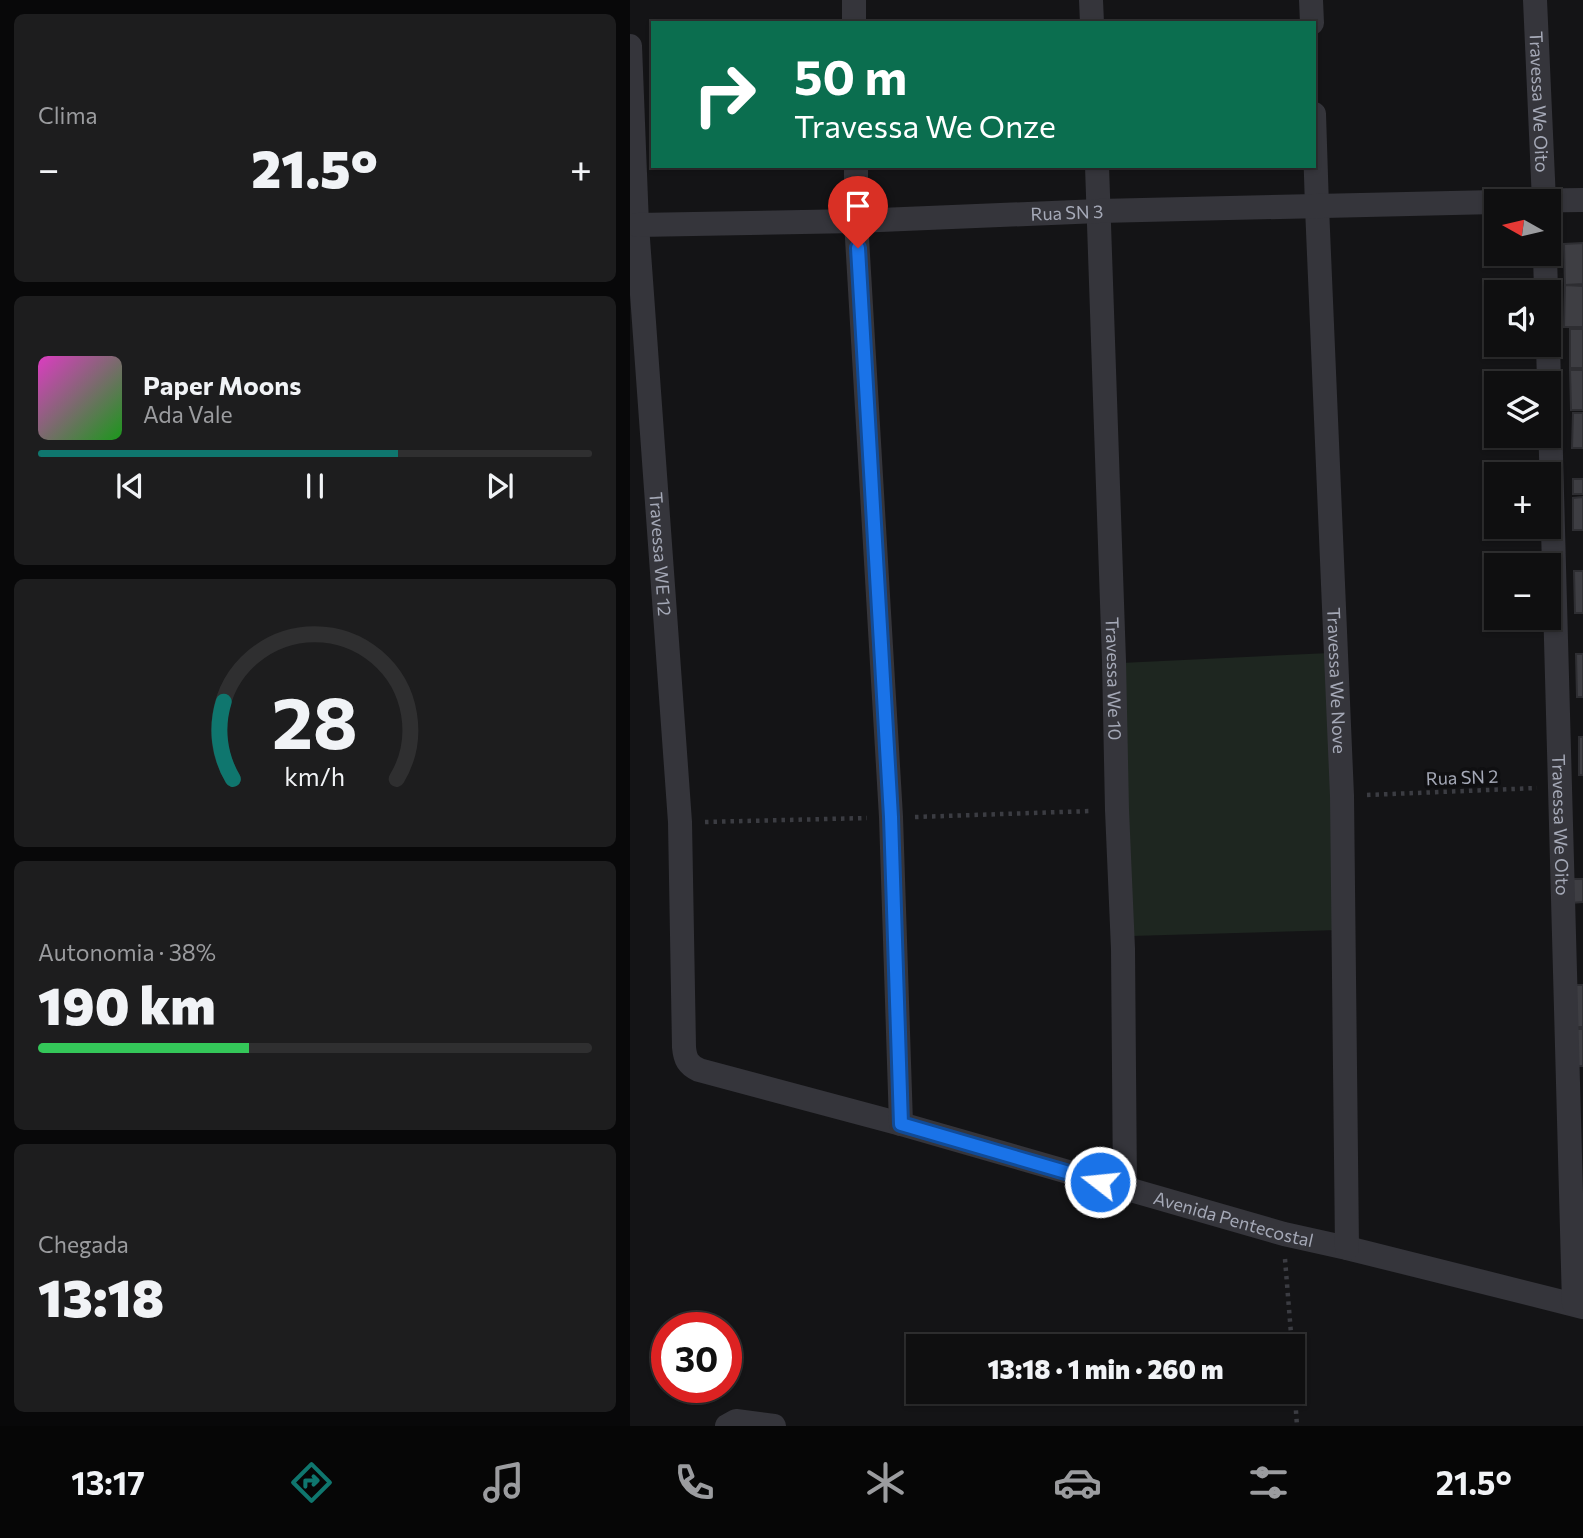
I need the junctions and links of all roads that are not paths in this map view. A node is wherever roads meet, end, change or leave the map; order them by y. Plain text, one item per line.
1 (854, 0) edge
2 (1091, 0) edge
3 (1311, 0) edge
4 (1535, 0) edge
5 (855, 21) edge
6 (1092, 21) edge
7 (1312, 21) edge
8 (630, 46) edge
9 (856, 168) edge
10 (1097, 168) edge
11 (1316, 168) edge
12 (1543, 189) edge
13 (1583, 200) edge
14 (1561, 201) edge
15 (1484, 202) edge
16 (1317, 207) junction
17 (1099, 211) junction
18 (856, 221) junction
19 (637, 225) junction
20 (1548, 357) edge
21 (687, 1062) joint
22 (901, 1124) junction
23 (1125, 1189) junction
24 (1347, 1248) junction
25 (1578, 1305) edge
26 (731, 1423) edge
27 (774, 1426) edge

1 - 5 street
2 - 6 street
3 - 7 street
4 - 12 street, Travessa We Oito
8 - 19 street, Travessa WE 12
9 - 18 street
10 - 17 street, Travessa We 10
11 - 16 street, Travessa We Nove
13 - 14 street
15 - 16 street, Rua SN 3
16 - 17 street, Rua SN 3
16 - 24 street, Travessa We Nove
17 - 18 street, Rua SN 3
17 - 23 street, Travessa We 10
18 - 19 street, Rua SN 3
18 - 22 street
19 - 21 street, Travessa WE 12
20 - 25 street, Travessa We Oito
21 - 22 street, Avenida Pentecostal
22 - 23 street, Avenida Pentecostal
23 - 24 street, Avenida Pentecostal
24 - 25 street, Avenida Pentecostal
26 - 27 street

